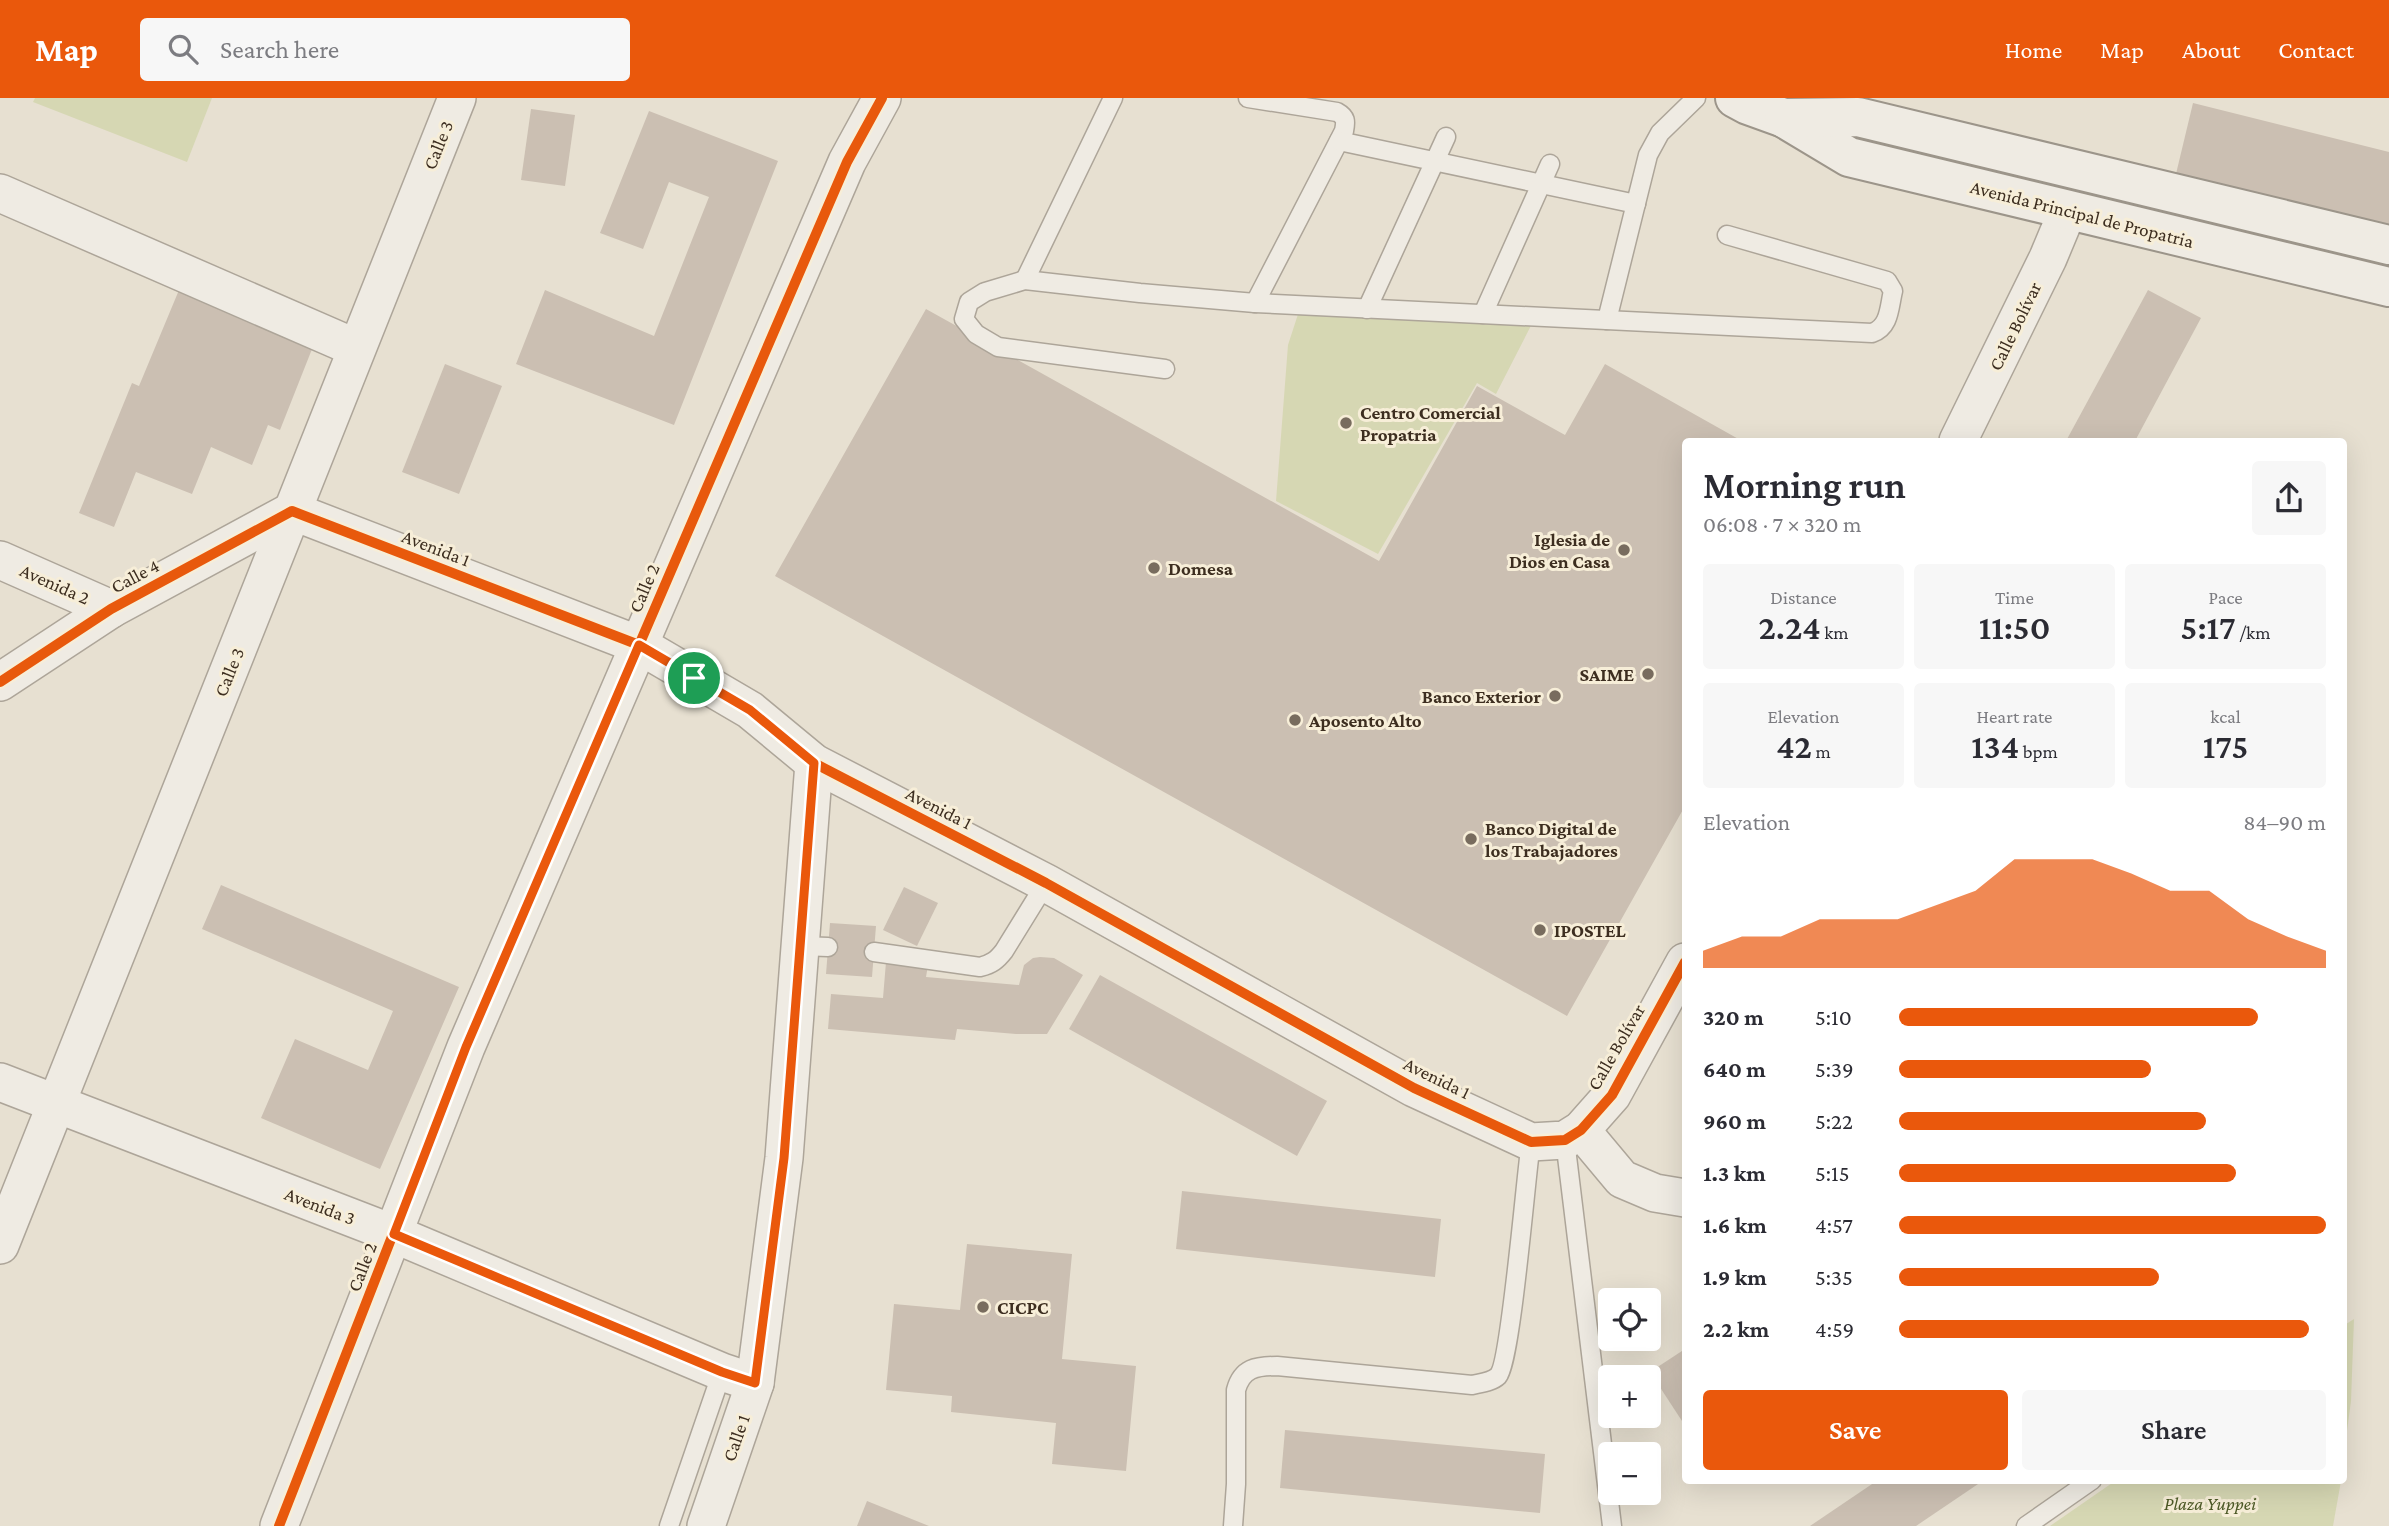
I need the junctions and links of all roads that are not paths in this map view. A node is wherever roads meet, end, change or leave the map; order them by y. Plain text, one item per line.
1 (457, 98) edge
2 (882, 98) edge
3 (1113, 98) edge
4 (1248, 98) edge
5 (1696, 98) edge
6 (1735, 98) edge
7 (1784, 118) junction
8 (1446, 137) dead end
9 (1339, 141) junction
10 (1436, 160) junction
11 (1550, 164) dead end
12 (1542, 183) junction
13 (0, 193) edge
14 (1636, 205) junction
15 (2068, 210) junction
16 (1727, 235) dead end
17 (2389, 245) edge
18 (1025, 280) junction
19 (2389, 287) edge
20 (1255, 303) junction
21 (1367, 309) junction
22 (1483, 314) junction
23 (1607, 320) junction
24 (356, 348) junction
25 (1166, 369) dead end
26 (1959, 438) edge
27 (292, 511) junction
28 (0, 560) edge
29 (111, 609) junction
30 (639, 645) junction
31 (0, 682) edge
32 (814, 763) junction
33 (1046, 883) junction
34 (874, 952) dead end
35 (1682, 967) edge
36 (0, 1082) edge
37 (58, 1105) junction
38 (1559, 1137) junction
39 (1682, 1198) edge
40 (394, 1234) junction
41 (0, 1245) edge
42 (738, 1377) junction
43 (2086, 1484) edge
44 (279, 1526) edge
45 (669, 1526) edge
46 (706, 1526) edge
47 (1233, 1526) edge
48 (1612, 1526) edge
49 (2026, 1526) edge

1 - 24 street, Calle 3
2 - 30 street, Calle 2
3 - 18 lane
4 - 9 lane
5 - 14 lane
6 - 7 main road, Avenida Principal de Propatria
7 - 15 main road, Avenida Principal de Propatria
7 - 17 main road, Avenida Principal de Propatria
8 - 10 lane
9 - 10 lane
9 - 20 lane
10 - 12 lane
10 - 21 lane
11 - 12 lane
12 - 14 lane
12 - 22 lane
13 - 24 street
14 - 23 lane
15 - 19 main road, Avenida Principal de Propatria
15 - 26 street, Calle Bolívar
16 - 23 lane
18 - 20 lane
18 - 25 lane
20 - 21 lane
21 - 22 lane
22 - 23 lane
24 - 27 street, Calle 3
27 - 29 street, Calle 4
27 - 30 street, Avenida 1
27 - 37 street, Calle 3
28 - 29 street, Avenida 2
29 - 31 street, Calle 4
30 - 32 street, Avenida 1
30 - 40 street, Calle 2
32 - 33 street, Avenida 1
32 - 42 street, Calle 1
33 - 34 lane
33 - 38 street, Avenida 1
35 - 38 street, Calle Bolívar
36 - 37 street, Avenida 3
37 - 40 street, Avenida 3
37 - 41 street, Calle 3
38 - 39 street
38 - 47 lane
38 - 48 lane
40 - 42 street, Avenida 3
40 - 44 street, Calle 2
42 - 45 lane, Calle 1
42 - 46 street, Calle 1
43 - 49 lane

